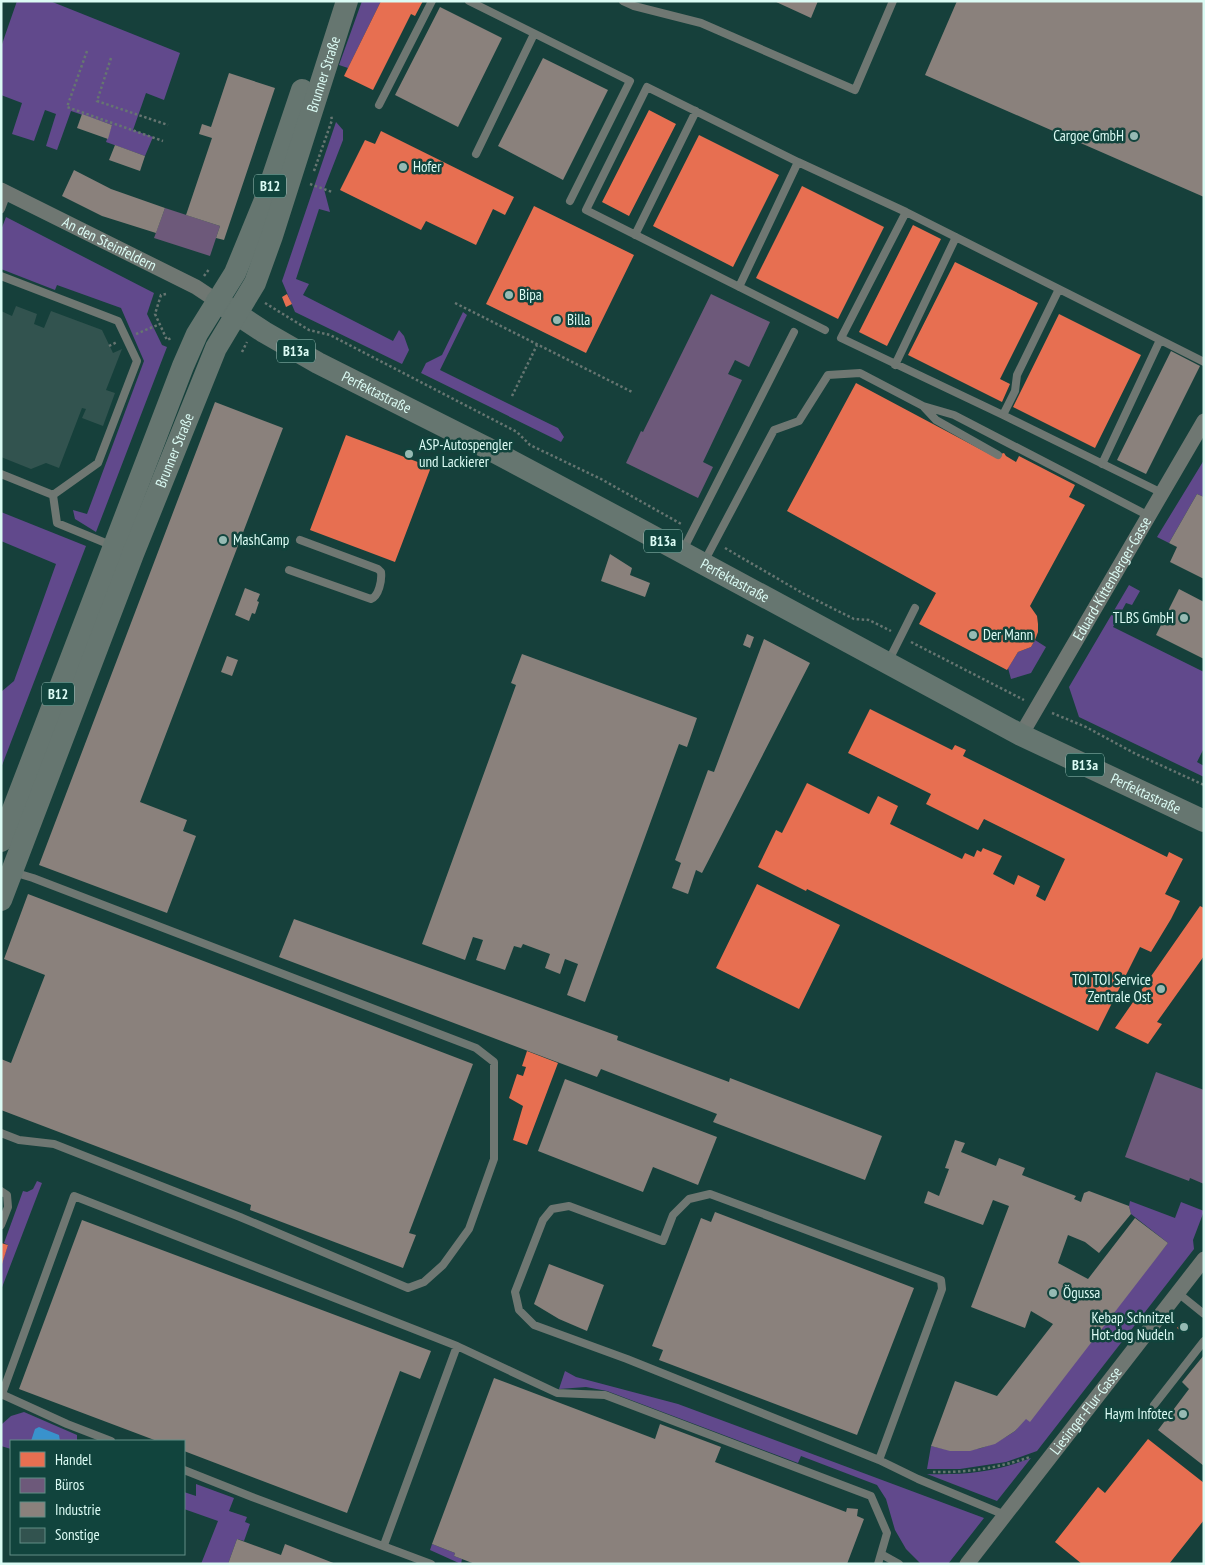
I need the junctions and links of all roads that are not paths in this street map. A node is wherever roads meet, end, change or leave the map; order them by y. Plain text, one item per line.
1 (331, 1) edge
2 (348, 1) edge
3 (432, 1) edge
4 (469, 1) edge
5 (623, 1) edge
6 (893, 1) edge
7 (534, 34) junction
8 (379, 105) dead end
9 (696, 112) junction
10 (476, 154) dead end
11 (798, 162) junction
12 (4, 192) edge
13 (570, 201) dead end
14 (1, 209) edge
15 (906, 212) junction
16 (635, 235) junction
17 (956, 237) junction
18 (1, 276) edge
19 (740, 287) junction
20 (1059, 289) junction
21 (217, 301) junction
22 (236, 314) junction
23 (825, 330) dead end
24 (794, 332) dead end
25 (1160, 340) junction
26 (1204, 362) edge
27 (895, 365) junction
28 (923, 406) junction
29 (1003, 415) junction
30 (1204, 421) edge
31 (998, 455) dead end
32 (1102, 464) junction
33 (1, 474) edge
34 (1162, 493) junction
35 (53, 495) junction
36 (1148, 516) junction
37 (300, 540) dead end
38 (124, 550) junction
39 (682, 552) junction
40 (703, 563) junction
41 (289, 570) dead end
42 (915, 608) dead end
43 (887, 664) junction
44 (1020, 735) junction
45 (1204, 822) edge
46 (1, 841) edge
47 (7, 872) edge
48 (1, 900) edge
49 (1, 1133) edge
50 (1, 1191) edge
51 (1, 1225) edge
52 (1204, 1258) edge
53 (1178, 1293) junction
54 (1204, 1314) edge
55 (1204, 1341) edge
56 (457, 1346) junction
57 (2, 1394) edge
58 (1154, 1405) dead end
59 (108, 1440) edge
60 (879, 1460) junction
61 (185, 1470) edge
62 (1005, 1515) junction
63 (384, 1545) junction
64 (881, 1554) junction
65 (409, 1555) junction
66 (406, 1564) edge
67 (431, 1564) edge
68 (878, 1564) edge
69 (899, 1564) edge
70 (967, 1564) edge

1 - 21 main road, Brunner Straße / B12
2 - 22 main road, Brunner Straße / B12
3 - 8 lane
4 - 7 lane
5 - 6 lane
7 - 10 lane
7 - 13 lane
9 - 11 lane
9 - 16 lane
9 - 16 lane
11 - 15 lane
11 - 19 lane
12 - 14 lane
12 - 21 street, An den Steinfeldern
15 - 17 lane
15 - 27 lane
16 - 19 lane
17 - 20 lane
17 - 27 lane
18 - 35 lane
19 - 23 lane
20 - 25 lane
20 - 29 lane
21 - 22 main road, Perfektastraße / B13a
21 - 38 main road, Brunner Straße / B12
22 - 38 main road, Brunner Straße / B12
22 - 39 main road, Perfektastraße / B13a
24 - 39 lane
25 - 26 lane
25 - 32 lane
27 - 29 lane
28 - 31 lane
28 - 36 lane
28 - 40 lane
29 - 32 lane
30 - 34 street, Eduard-Kittenberger-Gasse
32 - 34 lane
33 - 35 lane
34 - 36 street, Eduard-Kittenberger-Gasse
35 - 38 lane
36 - 44 street, Eduard-Kittenberger-Gasse
37 - 41 lane
38 - 46 main road, Brunner Straße / B12
38 - 47 main road, Brunner Straße / B12
39 - 40 main road, Perfektastraße / B13a
40 - 43 main road, Perfektastraße / B13a
42 - 43 lane
43 - 44 main road, Perfektastraße / B13a
44 - 45 main road, Perfektastraße / B13a
47 - 48 main road, Brunner Straße / B12
47 - 49 lane
50 - 51 lane
52 - 53 street, Liesinger-Flur-Gasse
53 - 54 lane
53 - 62 street, Liesinger-Flur-Gasse
55 - 58 lane
56 - 57 lane
56 - 63 lane
56 - 64 lane
57 - 59 lane
60 - 60 lane
60 - 62 lane
61 - 63 lane
62 - 70 street, Liesinger-Flur-Gasse
63 - 65 lane
64 - 68 lane
64 - 69 lane
65 - 66 lane
65 - 67 lane

